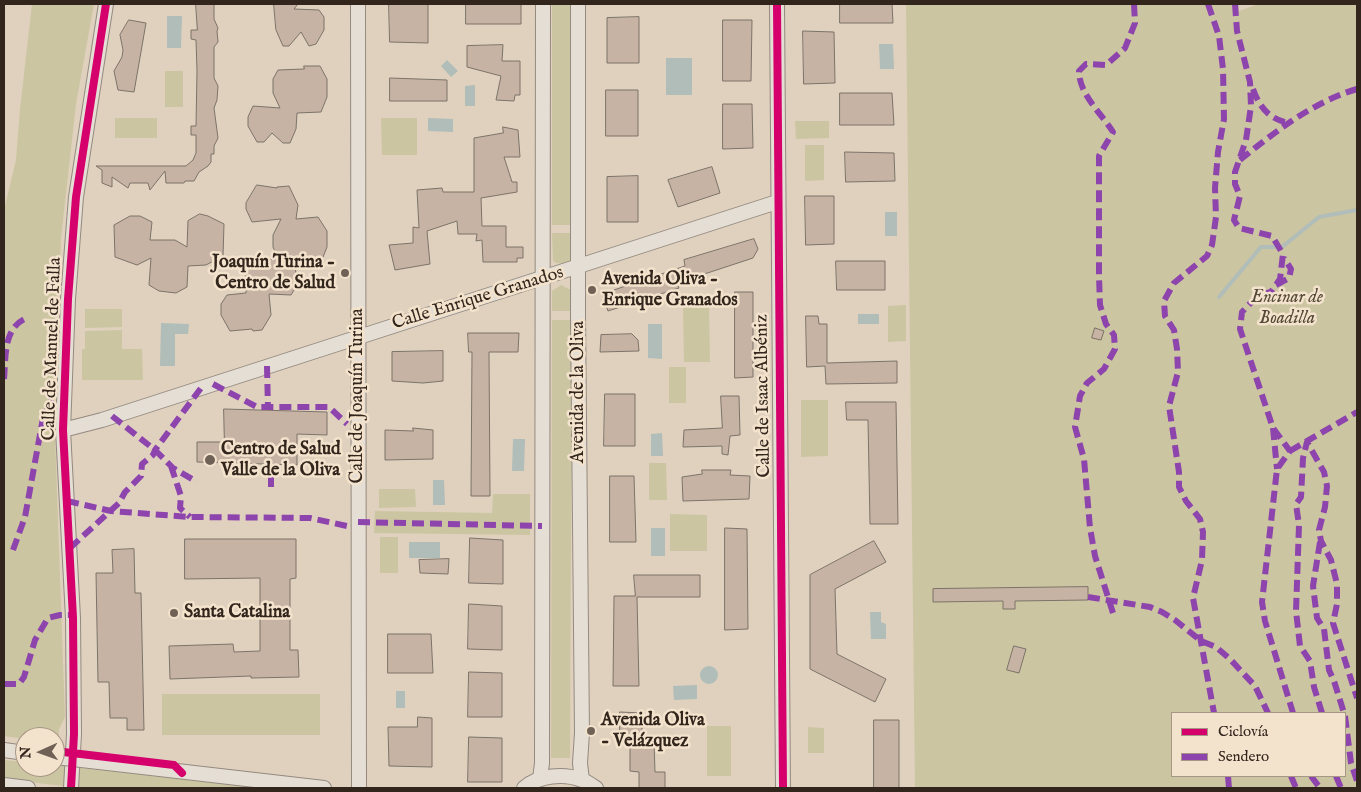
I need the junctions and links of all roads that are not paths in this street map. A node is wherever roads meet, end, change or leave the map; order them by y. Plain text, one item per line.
1 (106, 4) edge
2 (358, 4) edge
3 (543, 4) edge
4 (578, 4) edge
5 (777, 4) edge
6 (777, 202) junction
7 (579, 267) junction
8 (542, 278) junction
9 (358, 337) junction
10 (63, 430) junction
11 (65, 758) edge
12 (540, 779) junction
13 (582, 780) junction
14 (4, 785) edge
15 (28, 788) edge
16 (71, 788) edge
17 (324, 788) edge
18 (359, 788) edge
19 (524, 788) edge
20 (596, 788) edge
21 (783, 788) edge

1 - 10 street, Calle de Manuel de Falla
2 - 9 street, Calle de Joaquín Turina
3 - 8 street, Avenida de la Oliva
4 - 7 street, Avenida de la Oliva
5 - 6 street, Calle de Isaac Albéniz
6 - 7 street, Calle Enrique Granados
6 - 21 street, Calle de Isaac Albéniz
7 - 8 street, Calle Enrique Granados
7 - 13 street, Avenida de la Oliva
8 - 9 street, Calle Enrique Granados
8 - 12 street, Avenida de la Oliva
9 - 10 street, Calle Enrique Granados
9 - 18 street, Calle de Joaquín Turina
10 - 16 street, Calle de Manuel de Falla
11 - 17 street, bridge
12 - 13 street
12 - 19 street
13 - 20 street
14 - 15 street

